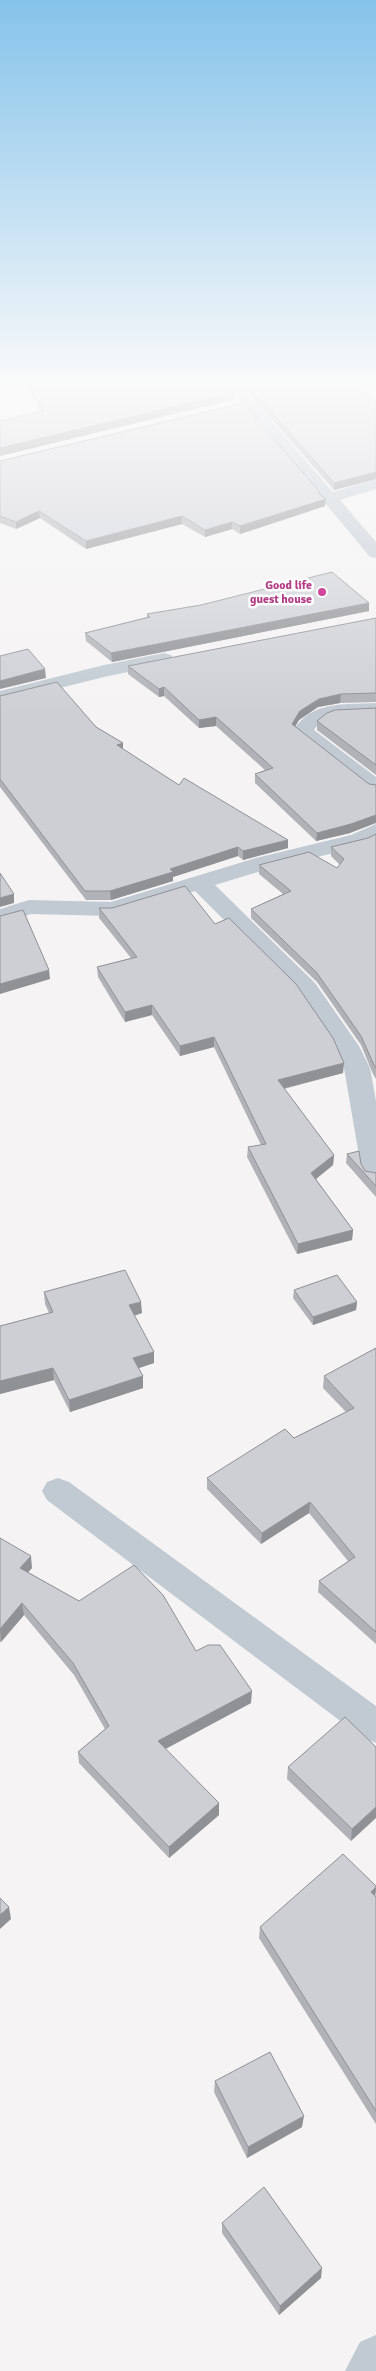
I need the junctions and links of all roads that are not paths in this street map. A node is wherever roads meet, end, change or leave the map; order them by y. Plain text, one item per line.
1 (322, 493) edge
2 (348, 493) edge
3 (327, 499) junction
4 (376, 553) edge
5 (186, 656) edge
6 (0, 697) edge
7 (376, 709) edge
8 (376, 787) edge
9 (376, 831) edge
10 (200, 884) junction
11 (0, 917) edge
12 (376, 1173) edge
13 (58, 1492) dead end
14 (376, 1727) edge
15 (376, 2358) edge
16 (368, 2371) edge

1 - 3 street
2 - 3 street
3 - 4 street
5 - 6 street
7 - 8 street
9 - 10 street
10 - 11 street
10 - 12 street
13 - 14 street
15 - 16 street

